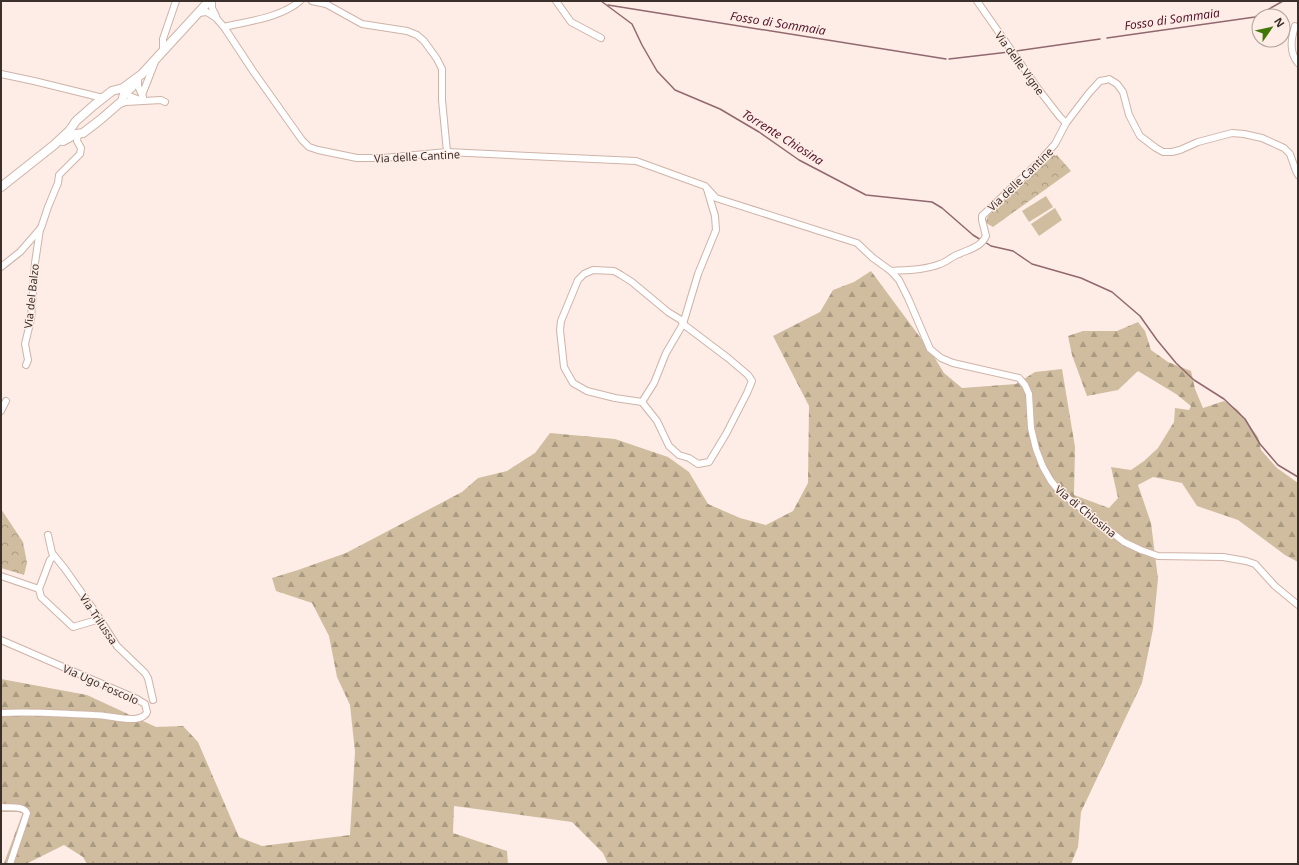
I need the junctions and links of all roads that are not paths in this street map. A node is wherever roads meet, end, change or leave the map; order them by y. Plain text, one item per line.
1 (176, 1) edge
2 (205, 1) edge
3 (211, 1) edge
4 (300, 1) edge
5 (312, 1) edge
6 (556, 1) edge
7 (977, 1) edge
8 (197, 14) junction
9 (216, 18) junction
10 (1295, 26) dead end
11 (224, 27) junction
12 (601, 38) dead end
13 (164, 52) junction
14 (156, 60) junction
15 (1298, 63) edge
16 (1, 74) edge
17 (139, 78) junction
18 (121, 92) junction
19 (90, 94) junction
20 (142, 95) junction
21 (104, 97) junction
22 (146, 102) junction
23 (165, 102) dead end
24 (93, 106) junction
25 (115, 107) junction
26 (74, 123) junction
27 (1066, 123) junction
28 (78, 133) junction
29 (62, 141) junction
30 (79, 142) junction
31 (54, 145) junction
32 (447, 152) junction
33 (1298, 174) edge
34 (705, 186) junction
35 (1, 187) edge
36 (40, 228) junction
37 (1, 267) edge
38 (891, 271) junction
39 (683, 324) junction
40 (26, 365) dead end
41 (6, 401) dead end
42 (642, 402) junction
43 (1, 411) edge
44 (48, 535) dead end
45 (54, 556) junction
46 (1, 576) edge
47 (39, 589) junction
48 (1298, 605) edge
49 (100, 619) junction
50 (1, 640) edge
51 (153, 700) dead end
52 (1, 713) edge
53 (1, 807) edge
54 (10, 864) edge

1 - 13 street
2 - 8 main road
3 - 8 main road
3 - 9 street, Via delle Cantine
4 - 11 street
5 - 32 street
6 - 12 street
7 - 27 street, Via delle Vigne
8 - 9 street
8 - 13 main road
9 - 11 street, Via delle Cantine
10 - 15 street
11 - 32 street, Via delle Cantine
13 - 14 main road
14 - 17 main road
14 - 20 street
16 - 19 street
17 - 18 main road
17 - 20 street
18 - 21 main road
18 - 22 street
18 - 25 main road
19 - 21 street
19 - 24 street
20 - 22 street
21 - 24 main road
22 - 23 street
22 - 25 street
24 - 26 main road
25 - 28 main road
26 - 28 main road
26 - 31 main road
27 - 33 street, Via delle Cantine
27 - 38 street, Via delle Cantine
28 - 29 main road
28 - 30 street
29 - 30 street
29 - 31 main road
30 - 36 street
31 - 35 main road
32 - 34 street, Via delle Cantine
34 - 38 street, Via delle Cantine
34 - 39 street
36 - 37 street
36 - 40 street, Via del Balzo
38 - 48 street, Via di Chiosina
39 - 42 street
39 - 42 street
39 - 42 street
41 - 43 street
44 - 45 street, Via Trilussa
45 - 47 street
45 - 49 street, Via Trilussa
46 - 47 street
47 - 49 street
49 - 51 street, Via Trilussa
50 - 52 street, Via Ugo Foscolo
53 - 54 street

